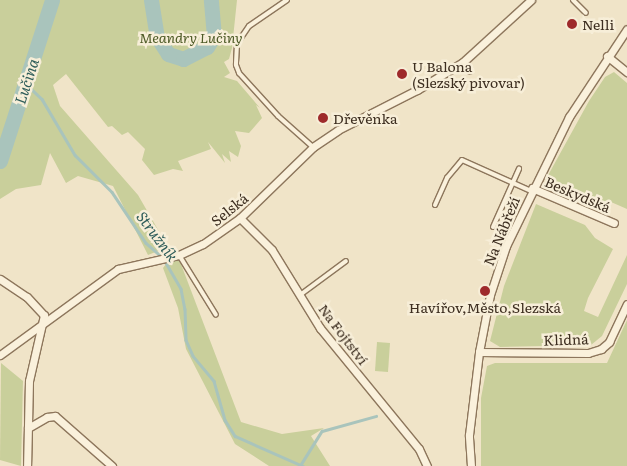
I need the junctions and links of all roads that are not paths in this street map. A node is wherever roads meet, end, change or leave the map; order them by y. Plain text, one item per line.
1 (287, 0) edge
2 (530, 0) edge
3 (573, 0) edge
4 (586, 13) dead end
5 (627, 29) edge
6 (607, 56) junction
7 (462, 62) junction
8 (470, 72) dead end
9 (627, 72) edge
10 (314, 147) junction
11 (519, 169) dead end
12 (514, 184) junction
13 (531, 190) junction
14 (434, 205) dead end
15 (240, 218) junction
16 (614, 223) dead end
17 (493, 227) dead end
18 (176, 256) junction
19 (346, 261) dead end
20 (0, 279) edge
21 (300, 295) junction
22 (627, 304) edge
23 (216, 314) dead end
24 (44, 324) junction
25 (479, 352) junction
26 (0, 355) edge
27 (28, 428) junction
28 (27, 466) edge
29 (112, 466) edge
30 (427, 466) edge
31 (471, 466) edge

1 - 10 lane
2 - 7 street, Selská
3 - 4 lane
5 - 6 street, Na Nábřeží
6 - 9 street
6 - 13 street, Na Nábřeží
7 - 8 lane
7 - 10 street, Selská
10 - 15 street, Selská
11 - 12 lane
12 - 13 lane
12 - 14 lane
12 - 17 lane
13 - 16 street, Beskydská
13 - 25 street, Na Nábřeží
15 - 18 street, Selská
15 - 21 street, Na Fojtství
18 - 23 lane
18 - 24 street, Selská
19 - 21 lane
20 - 24 street
21 - 30 street, Na Fojtství
22 - 25 street, Klidná
24 - 26 street, Selská
24 - 27 street
25 - 31 street, Na Nábřeží
27 - 28 street
27 - 29 street

